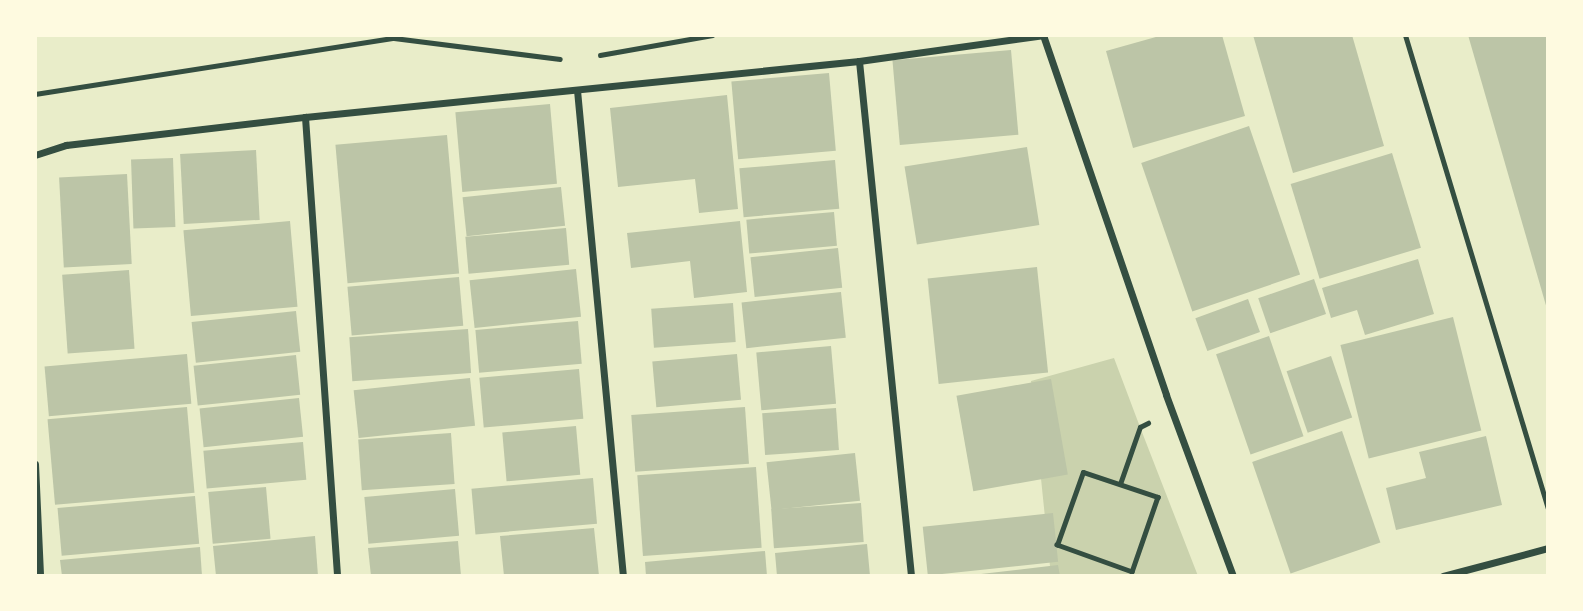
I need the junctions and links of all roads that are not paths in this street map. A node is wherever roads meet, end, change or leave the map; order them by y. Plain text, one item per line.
1 (1044, 35) edge
2 (1405, 35) edge
3 (859, 61) junction
4 (577, 90) junction
5 (305, 117) junction
6 (35, 155) edge
7 (35, 464) edge
8 (1548, 508) edge
9 (1548, 548) edge
10 (40, 576) edge
11 (337, 576) edge
12 (623, 576) edge
13 (911, 576) edge
14 (1233, 576) edge
15 (1443, 576) edge

1 - 3 street
1 - 14 street
2 - 8 lane
3 - 4 street
3 - 13 street
4 - 5 street
4 - 12 street
5 - 6 street
5 - 11 street
7 - 10 street
9 - 15 street

